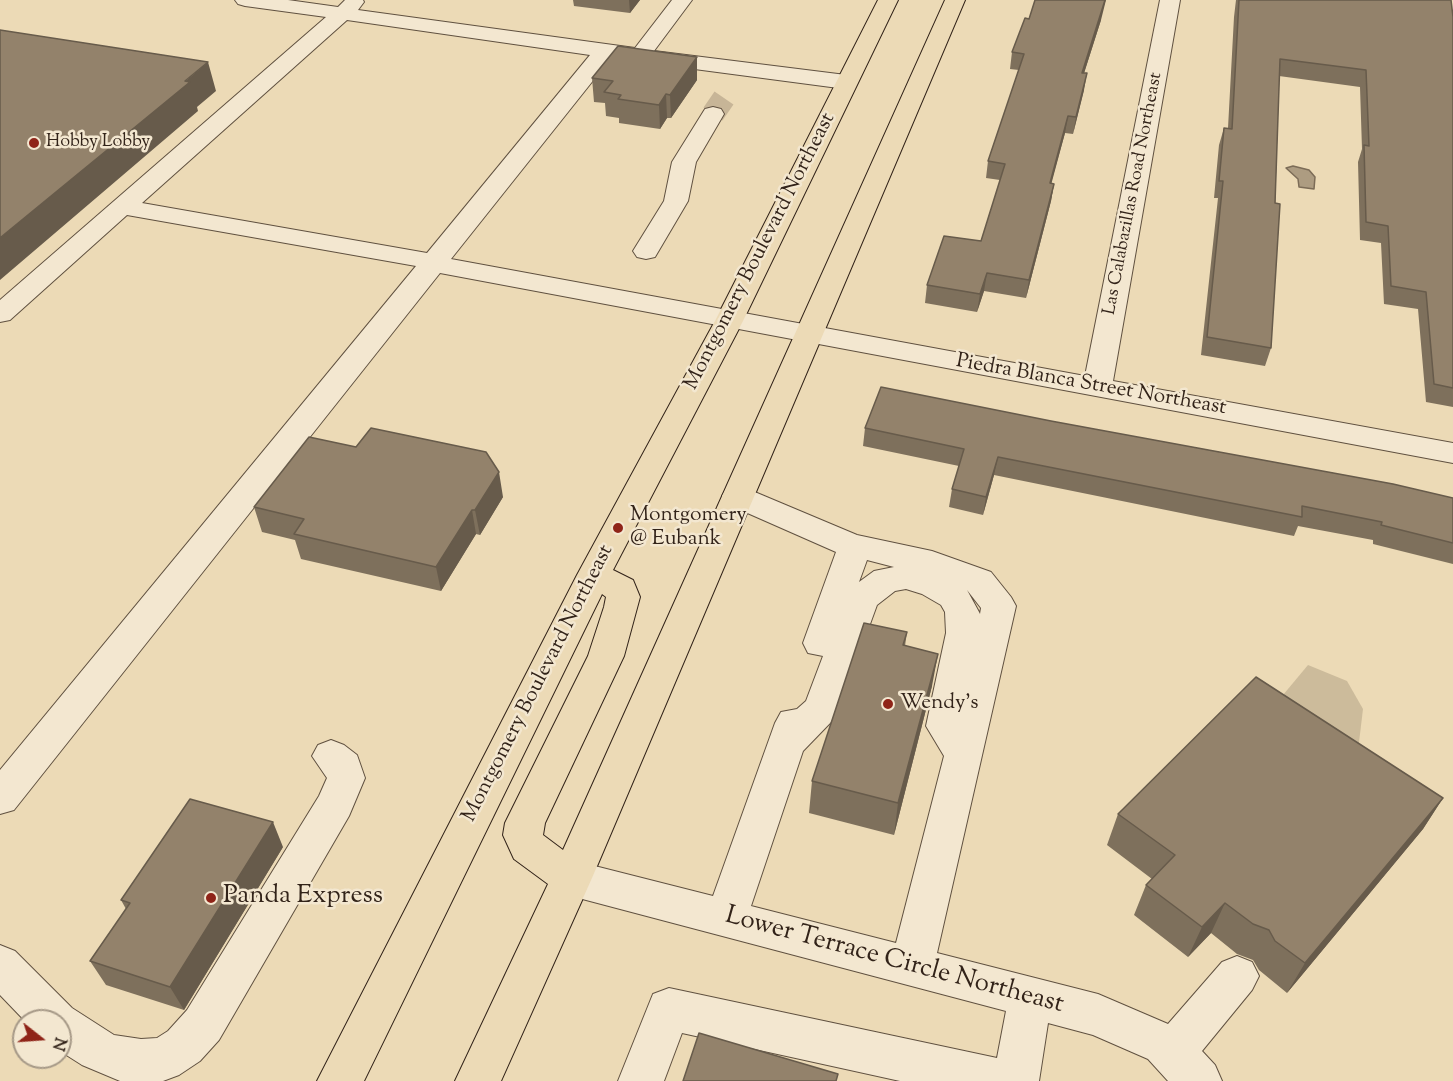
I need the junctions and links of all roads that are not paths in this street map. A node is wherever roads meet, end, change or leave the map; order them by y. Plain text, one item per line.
1 (245, 0) edge
2 (682, 0) edge
3 (888, 0) edge
4 (955, 0) edge
5 (1170, 0) edge
6 (349, 7) edge
7 (605, 51) junction
8 (640, 56) junction
9 (846, 82) junction
10 (713, 114) tunnel mouth
11 (123, 207) junction
12 (646, 251) dead end
13 (433, 263) junction
14 (0, 314) edge
15 (729, 321) junction
16 (808, 334) junction
17 (1097, 387) junction
18 (1453, 453) edge
19 (738, 496) junction
20 (855, 546) junction
21 (594, 575) junction
22 (786, 744) junction
23 (963, 754) junction
24 (331, 756) dead end
25 (0, 798) edge
26 (571, 878) junction
27 (726, 918) junction
28 (0, 965) edge
29 (912, 966) junction
30 (1237, 976) dead end
31 (1030, 998) junction
32 (43, 1009) edge
33 (72, 1033) edge
34 (1186, 1067) edge
35 (340, 1081) edge
36 (478, 1081) edge
37 (641, 1081) edge
38 (1002, 1081) edge
39 (1016, 1081) edge

1 - 6 street
2 - 8 street
3 - 9 main road, Montgomery Boulevard Northeast
4 - 16 main road
5 - 17 street, Las Calabazillas Road Northeast
6 - 7 street
6 - 11 street
7 - 8 street
7 - 13 street
8 - 9 street
9 - 15 main road, Montgomery Boulevard Northeast
10 - 12 street
11 - 13 street, Piedra Blanca Street Northeast
11 - 14 street
13 - 15 street, Piedra Blanca Street Northeast
13 - 25 street
15 - 16 street, Piedra Blanca Street Northeast
15 - 21 main road, Montgomery Boulevard Northeast
16 - 17 street, Piedra Blanca Street Northeast
16 - 19 main road
17 - 18 street, Piedra Blanca Street Northeast
19 - 20 street
19 - 26 main road
20 - 22 street
20 - 23 street
21 - 26 main road
21 - 35 main road, Montgomery Boulevard Northeast
22 - 23 street
22 - 27 street
23 - 29 street
24 - 33 street
26 - 27 street, Lower Terrace Circle Northeast
26 - 36 main road
27 - 29 street, Lower Terrace Circle Northeast
28 - 32 street
29 - 31 street, Lower Terrace Circle Northeast
30 - 34 street
31 - 34 street, Lower Terrace Circle Northeast
31 - 39 street
37 - 38 street

